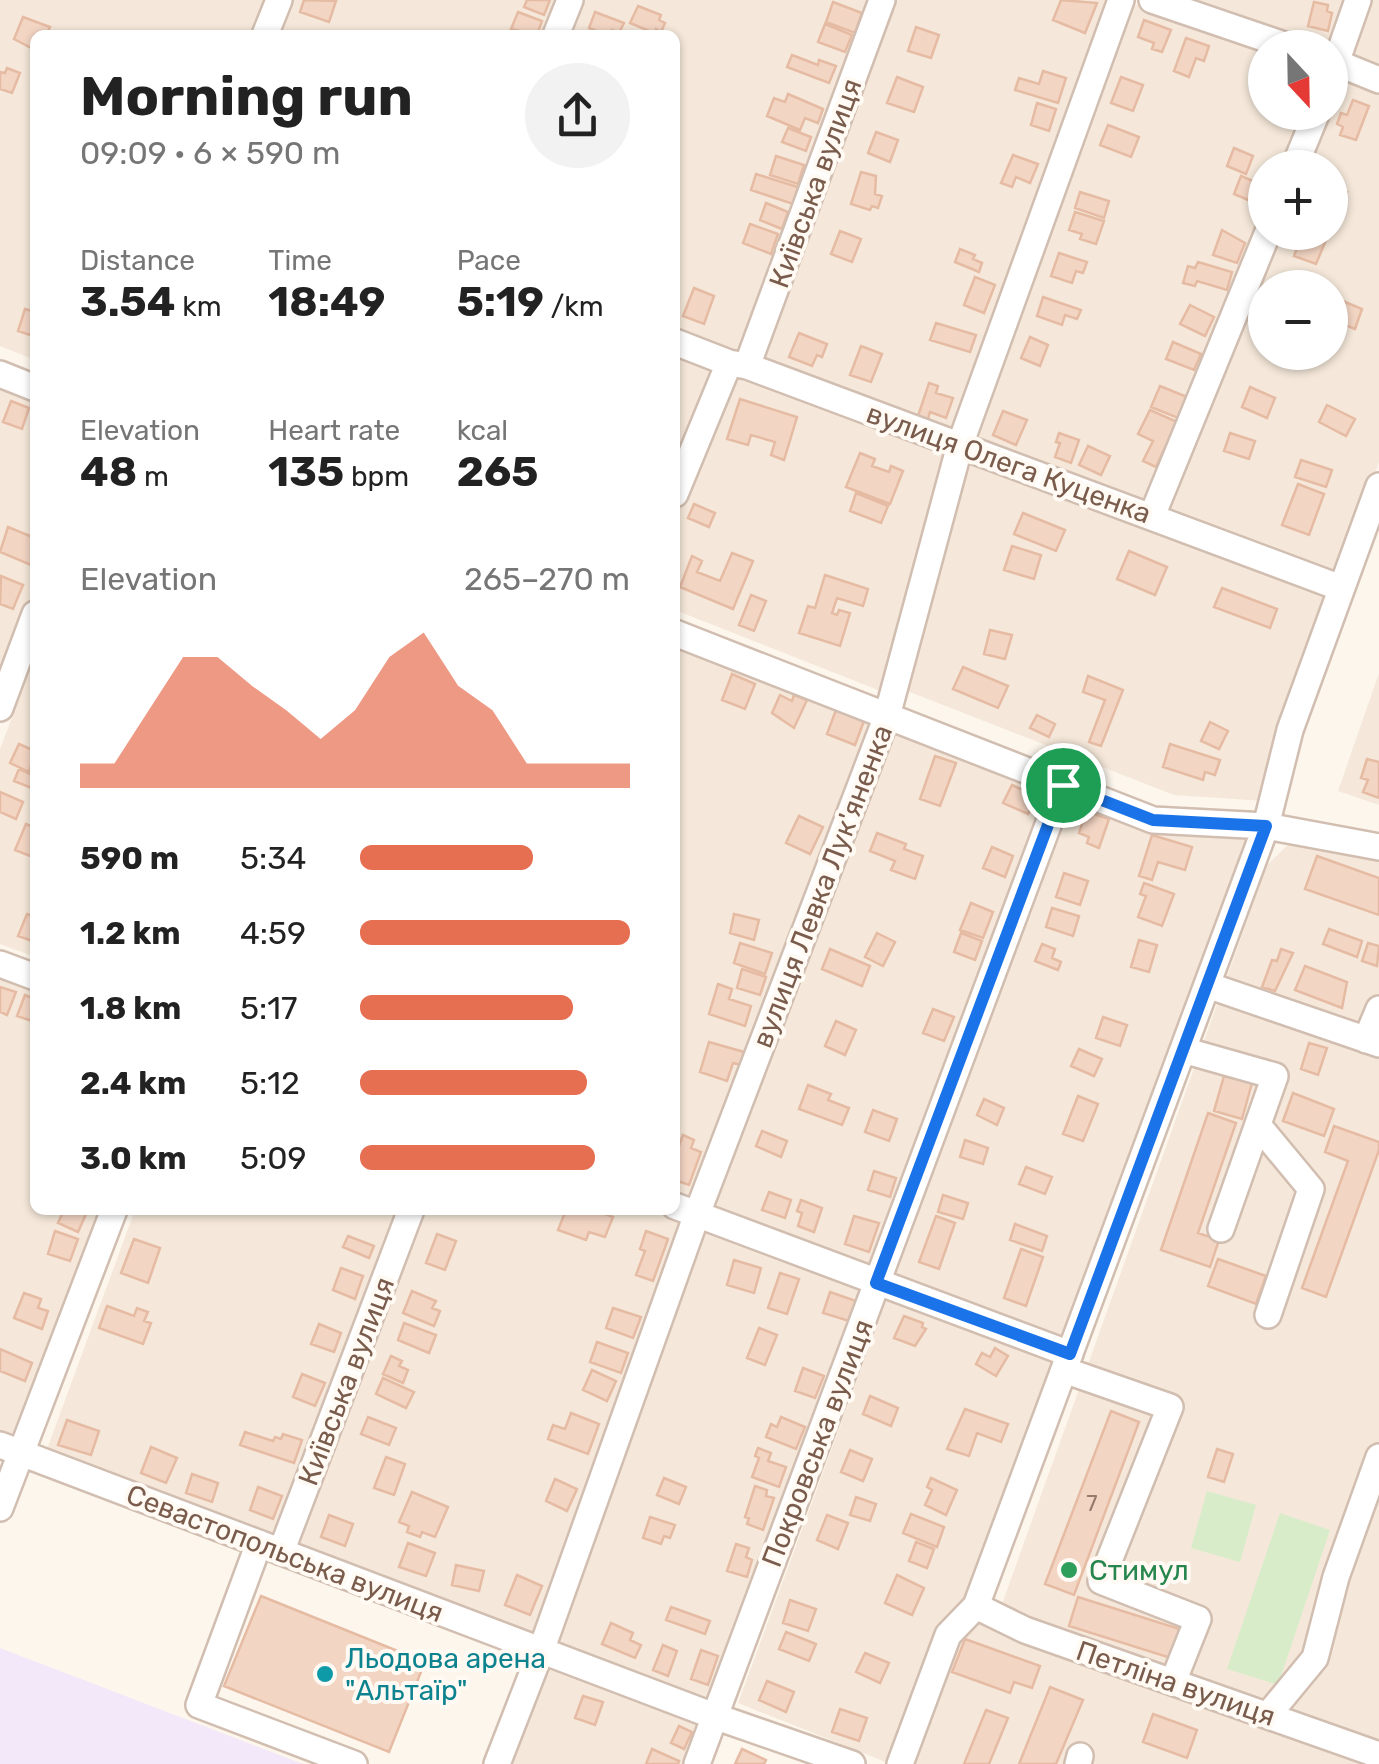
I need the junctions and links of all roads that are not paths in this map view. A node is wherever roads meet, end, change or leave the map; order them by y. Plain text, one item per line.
1 (278, 0) edge
2 (570, 0) edge
3 (882, 0) edge
4 (1122, 0) edge
5 (1152, 0) edge
6 (1358, 0) edge
7 (267, 30) edge
8 (558, 30) edge
9 (1346, 30) edge
10 (1248, 33) edge
11 (1348, 71) edge
12 (1379, 80) edge
13 (1261, 250) edge
14 (680, 344) edge
15 (738, 364) junction
16 (0, 374) edge
17 (30, 386) edge
18 (960, 445) junction
19 (680, 484) edge
20 (1379, 486) edge
21 (1152, 516) junction
22 (1342, 588) junction
23 (30, 627) edge
24 (680, 635) edge
25 (0, 708) edge
26 (886, 716) junction
27 (1063, 785) junction
28 (1266, 826) junction
29 (1379, 847) edge
30 (0, 964) edge
31 (30, 976) edge
32 (1207, 985) junction
33 (1379, 1009) edge
34 (1373, 1042) edge
35 (1183, 1050) junction
36 (1258, 1124) junction
37 (686, 1210) edge
38 (112, 1215) edge
39 (410, 1215) edge
40 (1221, 1229) dead end
41 (876, 1283) junction
42 (1268, 1316) dead end
43 (1067, 1362) junction
44 (10, 1448) edge
45 (1379, 1457) edge
46 (0, 1508) edge
47 (270, 1548) junction
48 (976, 1606) junction
49 (541, 1651) junction
50 (1174, 1682) junction
51 (1268, 1715) junction
52 (714, 1716) junction
53 (1379, 1755) edge
54 (354, 1764) edge
55 (497, 1764) edge
56 (696, 1764) edge
57 (852, 1764) edge
58 (900, 1764) edge

1 - 7 street
2 - 8 street
3 - 15 street, Київська вулиця
4 - 18 street, вулиця Левка Лук'яненка
5 - 10 street
6 - 9 street
11 - 12 street
13 - 21 street
14 - 15 street, вулиця Олега Куценка
15 - 18 street, вулиця Олега Куценка
15 - 19 street, Київська вулиця
16 - 17 street
18 - 21 street, вулиця Олега Куценка
18 - 26 street, вулиця Левка Лук'яненка
20 - 22 street
21 - 22 street, вулиця Олега Куценка
22 - 28 street
23 - 25 street
24 - 26 street
26 - 27 street
26 - 37 street, вулиця Левка Лук'яненка
27 - 28 street
27 - 41 street, Покровська вулиця
28 - 29 street
28 - 32 street
30 - 31 street
32 - 34 street
32 - 35 street
33 - 34 street
35 - 36 street
35 - 43 street
36 - 40 street
36 - 42 street
37 - 41 street
37 - 49 street, вулиця Левка Лук'яненка
38 - 44 street
39 - 47 street, Київська вулиця
41 - 43 street
41 - 52 street, Покровська вулиця
43 - 48 street
43 - 50 street
44 - 46 street
44 - 47 street, Севастопольська вулиця
45 - 51 street
47 - 49 street, Севастопольська вулиця
47 - 54 street, Київська вулиця
48 - 50 street, Петліна вулиця
48 - 58 street
49 - 52 street, Севастопольська вулиця
49 - 55 street, вулиця Левка Лук'яненка
50 - 51 street, Петліна вулиця
51 - 53 street, Петліна вулиця
52 - 56 street, Покровська вулиця
52 - 57 street, Севастопольська вулиця

